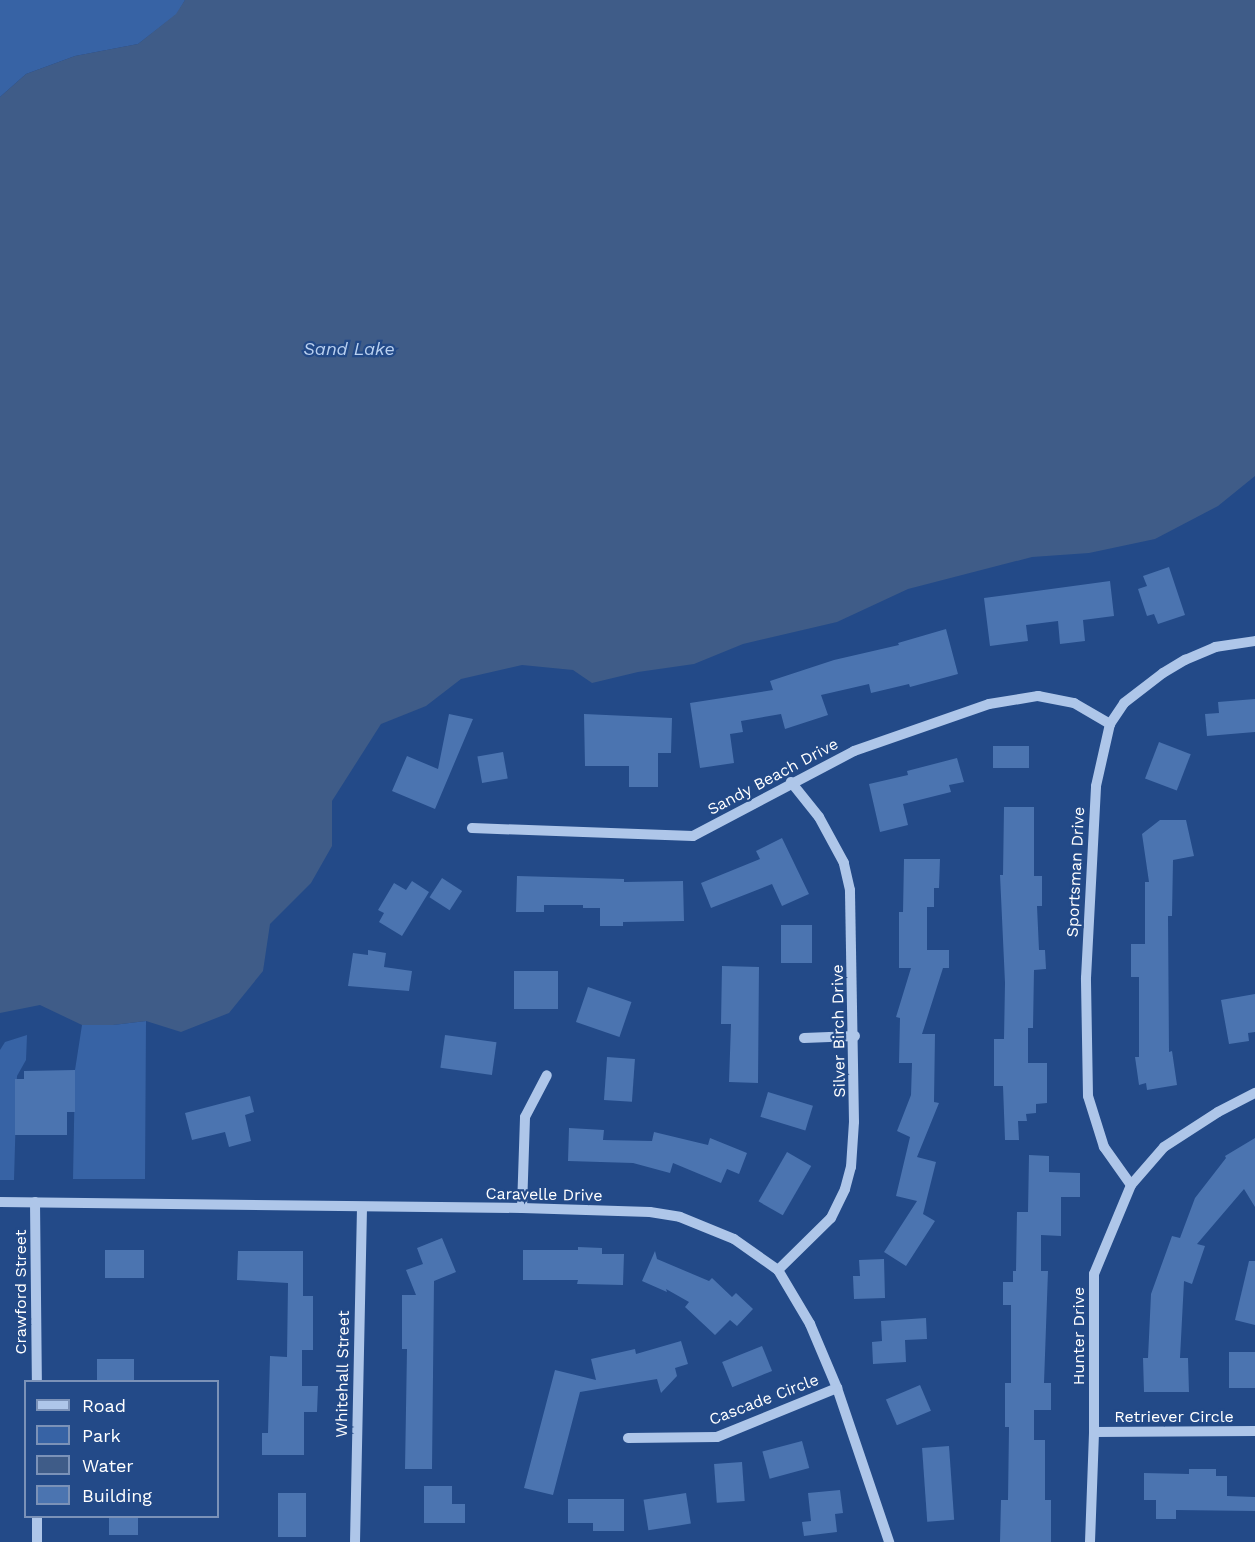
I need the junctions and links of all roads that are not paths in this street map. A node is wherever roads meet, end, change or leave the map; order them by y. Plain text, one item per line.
1 (1255, 641) edge
2 (1110, 724) junction
3 (791, 782) junction
4 (472, 828) dead end
5 (855, 1036) junction
6 (804, 1038) dead end
7 (547, 1075) dead end
8 (1255, 1092) edge
9 (1131, 1185) junction
10 (0, 1202) edge
11 (35, 1202) junction
12 (362, 1207) junction
13 (522, 1208) junction
14 (778, 1270) junction
15 (37, 1380) edge
16 (837, 1388) junction
17 (1255, 1431) edge
18 (1094, 1432) junction
19 (628, 1438) dead end
20 (37, 1518) edge
21 (37, 1542) edge
22 (355, 1542) edge
23 (890, 1542) edge
24 (1090, 1542) edge

1 - 2 street, Sportsman Drive
2 - 3 street, Sandy Beach Drive
2 - 9 street, Sportsman Drive
3 - 4 street, Sandy Beach Drive
3 - 5 street, Silver Birch Drive
5 - 6 street
5 - 14 street, Silver Birch Drive
7 - 13 street
8 - 9 street, Hunter Drive
9 - 18 street, Hunter Drive
10 - 11 street, Caravelle Drive
11 - 12 street, Caravelle Drive
11 - 15 street, Crawford Street
12 - 13 street, Caravelle Drive
12 - 22 street, Whitehall Street
13 - 14 street, Caravelle Drive
14 - 16 street, Caravelle Drive
16 - 19 street, Cascade Circle
16 - 23 street, Caravelle Drive
17 - 18 street, Retriever Circle
18 - 24 street, Hunter Drive
20 - 21 street

